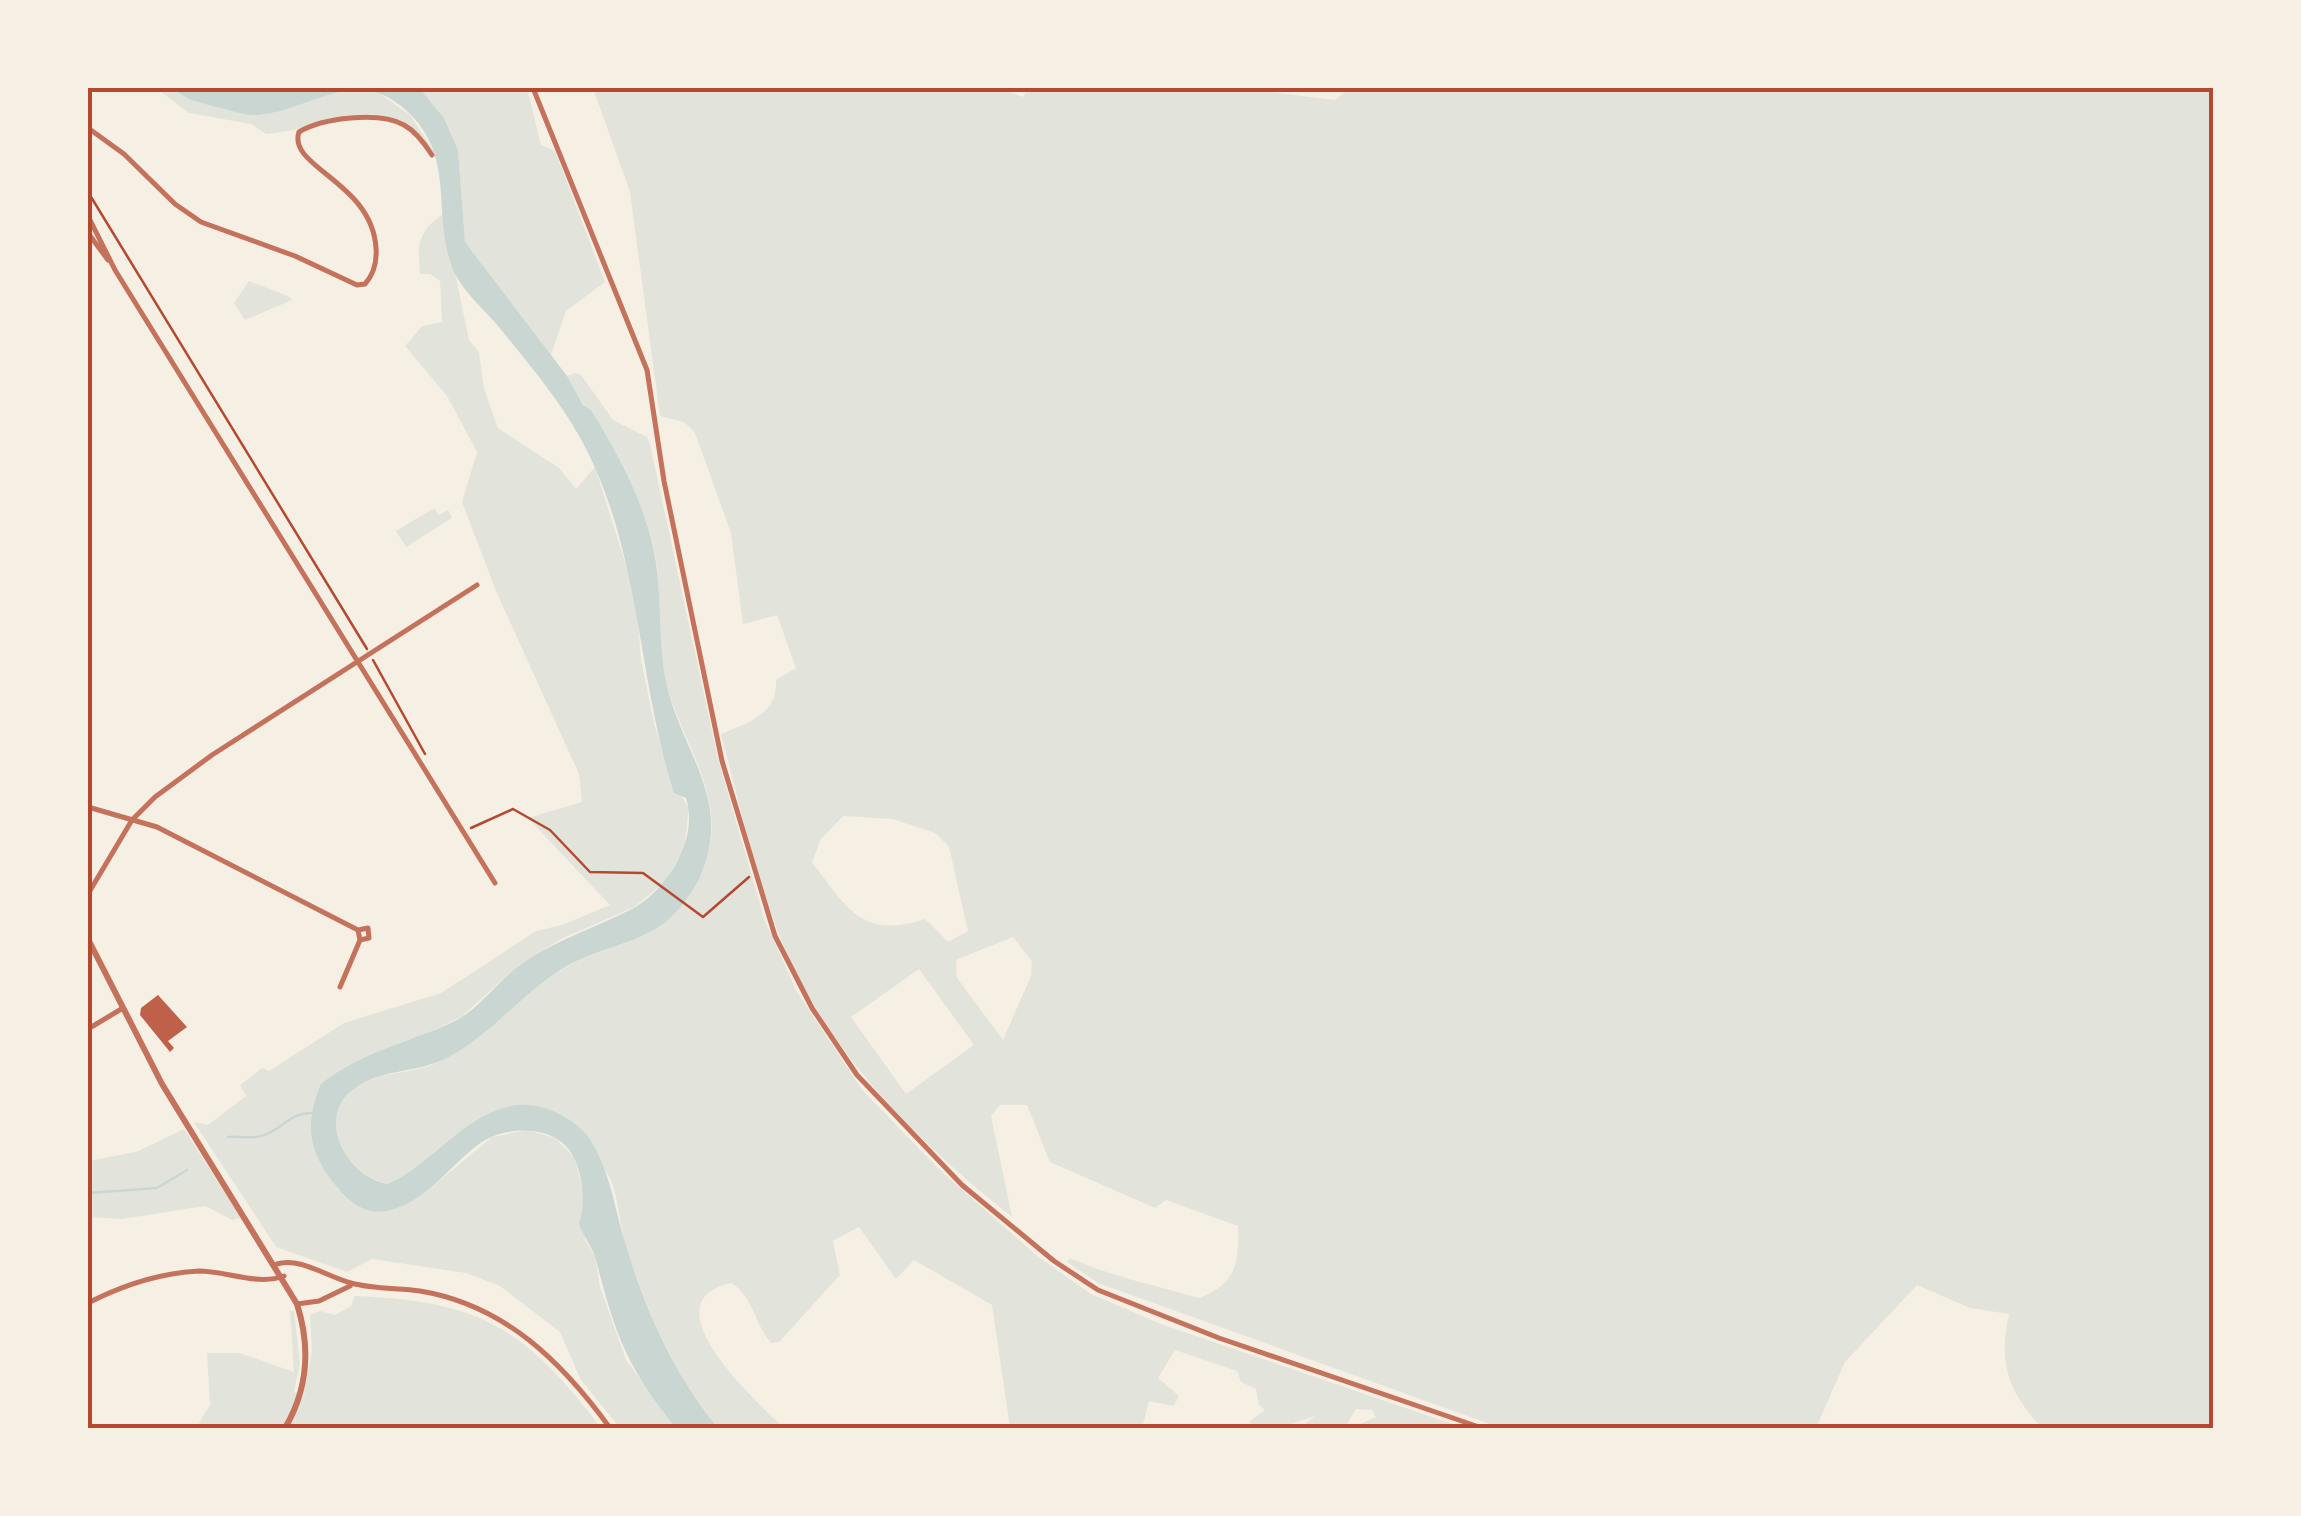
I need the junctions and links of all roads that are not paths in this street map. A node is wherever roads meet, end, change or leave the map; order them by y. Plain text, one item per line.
1 (533, 88) edge
2 (88, 128) edge
3 (432, 155) dead end
4 (88, 216) edge
5 (88, 233) edge
6 (116, 270) junction
7 (477, 585) dead end
8 (357, 662) junction
9 (88, 808) edge
10 (132, 820) junction
11 (495, 882) dead end
12 (88, 894) edge
13 (358, 930) junction
14 (88, 939) edge
15 (360, 940) junction
16 (340, 987) dead end
17 (123, 1008) junction
18 (88, 1029) edge
19 (277, 1264) junction
20 (284, 1276) junction
21 (329, 1277) junction
22 (355, 1285) junction
23 (332, 1292) junction
24 (88, 1303) edge
25 (297, 1304) junction
26 (285, 1428) edge
27 (610, 1428) edge
28 (1482, 1428) edge

1 - 28 street
2 - 3 street
4 - 6 street
5 - 6 street
6 - 8 street
7 - 8 street
8 - 10 street
8 - 11 street
9 - 10 street
10 - 12 street
10 - 13 street
13 - 15 street
13 - 15 street
14 - 17 street
15 - 16 street
17 - 18 street
17 - 19 street
19 - 20 street
19 - 21 street
20 - 24 street
20 - 25 street
21 - 22 street
21 - 23 street
22 - 23 street
22 - 27 street
23 - 25 street
25 - 26 street

